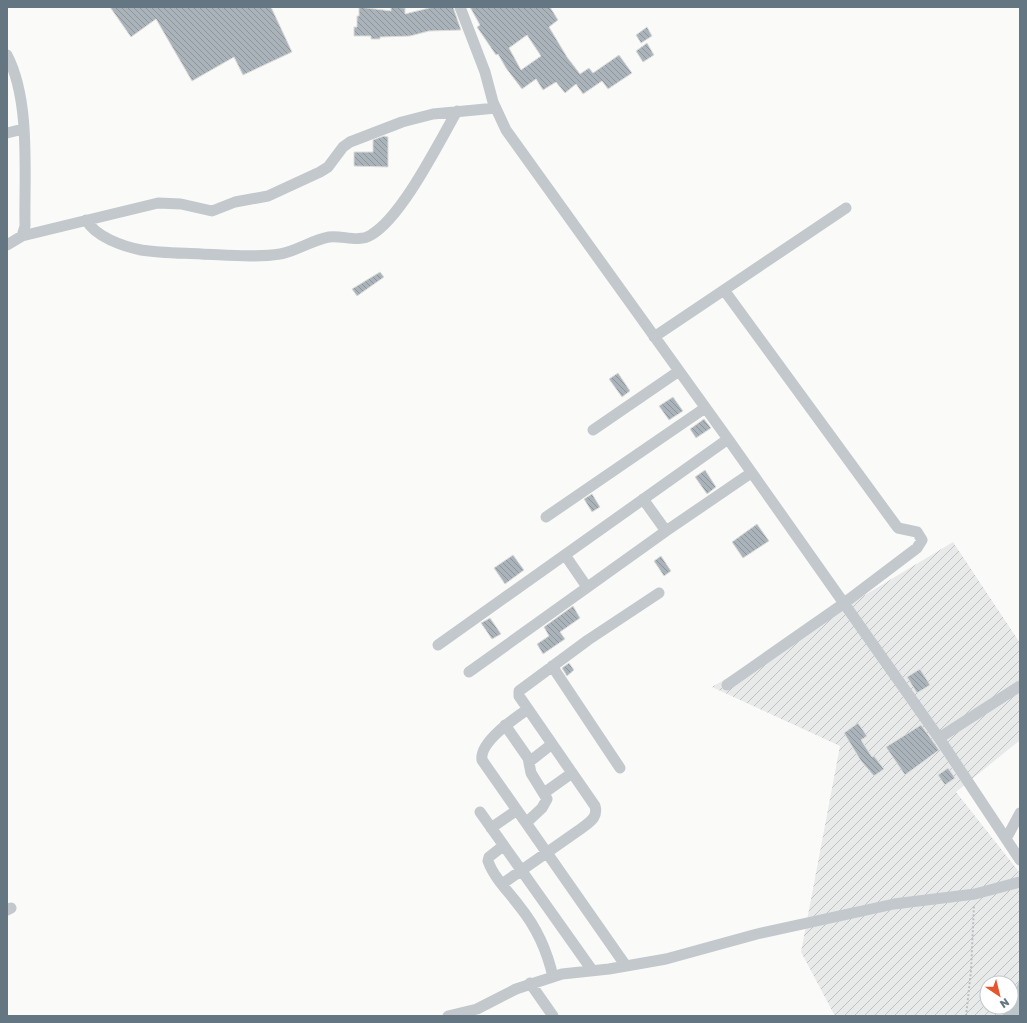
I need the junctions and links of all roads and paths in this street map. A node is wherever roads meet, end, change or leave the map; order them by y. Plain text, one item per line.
1 (460, 7) edge
2 (7, 54) edge
3 (496, 108) junction
4 (457, 112) junction
5 (23, 129) junction
6 (7, 133) edge
7 (846, 208) dead end
8 (86, 220) junction
9 (22, 236) junction
10 (7, 245) edge
11 (724, 290) junction
12 (654, 337) junction
13 (679, 371) junction
14 (705, 408) junction
15 (593, 430) dead end
16 (728, 439) junction
17 (751, 474) junction
18 (643, 499) junction
19 (546, 517) dead end
20 (666, 531) junction
21 (565, 555) junction
22 (587, 587) junction
23 (659, 593) dead end
24 (842, 604) junction
25 (438, 645) dead end
26 (552, 666) junction
27 (469, 672) dead end
28 (727, 685) dead end
29 (1020, 686) edge
30 (528, 709) junction
31 (505, 725) junction
32 (939, 738) junction
33 (552, 744) junction
34 (529, 762) junction
35 (620, 768) dead end
36 (572, 773) junction
37 (544, 793) junction
38 (517, 810) junction
39 (480, 812) dead end
40 (1020, 813) edge
41 (526, 823) junction
42 (491, 828) junction
43 (1006, 839) junction
44 (504, 846) junction
45 (546, 853) junction
46 (1020, 860) edge
47 (522, 871) junction
48 (1020, 882) edge
49 (502, 884) junction
50 (975, 894) junction
51 (626, 966) junction
52 (592, 970) junction
53 (552, 977) junction
54 (530, 983) junction
55 (448, 1016) edge
56 (553, 1016) edge
57 (966, 1016) edge

1 - 3 street
2 - 5 street
3 - 4 street
3 - 12 street
4 - 8 street
4 - 8 street
5 - 6 street
5 - 9 street
7 - 11 street
8 - 9 street
9 - 10 street
11 - 12 street
11 - 24 street
12 - 13 street
13 - 14 street
13 - 15 street
14 - 16 street
14 - 19 street
16 - 17 street
16 - 18 street
17 - 20 street
17 - 24 street
18 - 20 street
18 - 21 street
20 - 22 street
21 - 22 street
21 - 25 street
22 - 27 street
23 - 26 street
24 - 28 street
24 - 32 street
26 - 30 street
26 - 35 street
29 - 32 street
30 - 31 street
30 - 33 street
31 - 34 street
31 - 38 street
32 - 43 street
33 - 34 street
33 - 36 street
34 - 37 street
36 - 37 street
36 - 45 street
37 - 41 street
38 - 41 street
38 - 42 street
39 - 42 street
40 - 43 street
41 - 45 street
42 - 44 street
43 - 46 street
44 - 47 street
44 - 49 street
45 - 47 street
45 - 51 street
47 - 49 street
47 - 52 street
48 - 50 street
49 - 53 street
50 - 51 street
50 - 57 path
51 - 52 street
52 - 53 street
53 - 54 street
54 - 55 street
54 - 56 street

